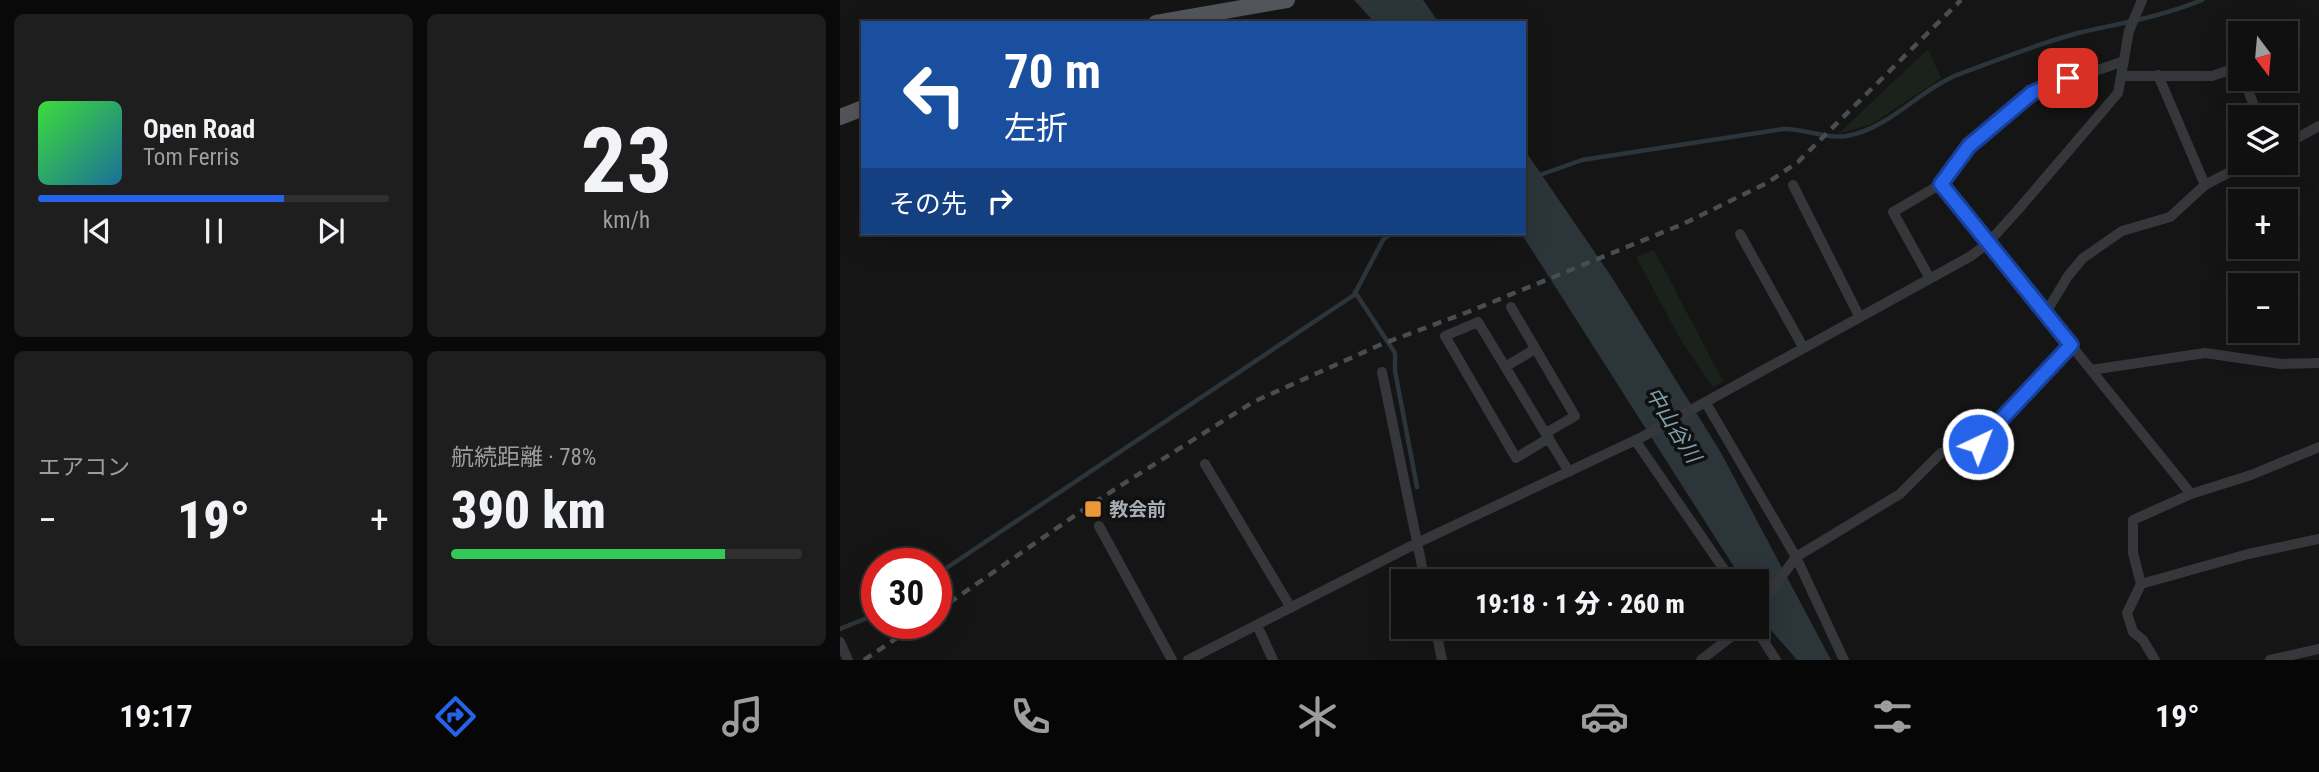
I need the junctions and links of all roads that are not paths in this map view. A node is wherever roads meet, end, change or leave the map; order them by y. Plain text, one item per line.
1 (1287, 0) edge
2 (2142, 0) edge
3 (1167, 21) edge
4 (2124, 61) junction
5 (2228, 71) edge
6 (2122, 75) junction
7 (2158, 75) junction
8 (861, 109) edge
9 (840, 117) edge
10 (2319, 126) edge
11 (2298, 137) edge
12 (2228, 173) edge
13 (1941, 184) junction
14 (1793, 185) dead end
15 (2206, 185) junction
16 (1741, 234) dead end
17 (1988, 243) junction
18 (1929, 277) junction
19 (1511, 307) dead end
20 (2045, 314) junction
21 (1859, 316) junction
22 (2071, 345) junction
23 (1803, 347) junction
24 (1535, 349) junction
25 (2319, 363) edge
26 (1505, 367) junction
27 (2091, 370) junction
28 (1382, 372) dead end
29 (1702, 405) junction
30 (1547, 436) junction
31 (1639, 438) junction
32 (2319, 447) edge
33 (1205, 464) dead end
34 (1569, 472) junction
35 (2191, 494) junction
36 (1100, 526) dead end
37 (2319, 539) edge
38 (1418, 543) junction
39 (1793, 561) junction
40 (1423, 569) edge
41 (1724, 569) edge
42 (2141, 584) junction
43 (1769, 594) edge
44 (1291, 607) junction
45 (1257, 625) junction
46 (1438, 639) edge
47 (1731, 639) edge
48 (1762, 639) edge
49 (840, 642) edge
50 (2319, 649) edge
51 (848, 660) edge
52 (1172, 660) edge
53 (1188, 660) edge
54 (1272, 660) edge
55 (1442, 660) edge
56 (1701, 660) edge
57 (1776, 660) edge
58 (1844, 660) edge
59 (2155, 660) edge
60 (2270, 660) edge

1 - 3 main road
2 - 4 street
4 - 6 street
4 - 13 street
5 - 7 street
6 - 7 street
6 - 17 street
7 - 15 street
8 - 9 main road
10 - 11 street
12 - 15 street
13 - 17 street
13 - 18 street
14 - 21 street
15 - 20 street
16 - 23 street
17 - 18 street
17 - 20 street
18 - 21 street
19 - 24 street
20 - 22 street
21 - 23 street
22 - 27 street
22 - 39 street
23 - 29 street
24 - 26 street
24 - 30 street
25 - 27 street
26 - 30 street
26 - 30 street
27 - 35 street
28 - 38 street
29 - 31 street
29 - 39 street
30 - 34 street
31 - 34 street
31 - 41 street
32 - 35 street
33 - 44 street
34 - 38 street
35 - 42 street
36 - 52 street
37 - 42 street
38 - 40 street
38 - 44 street
39 - 43 street
39 - 58 street
42 - 59 street
44 - 45 street
45 - 53 street
45 - 54 street
46 - 55 street
47 - 56 street
48 - 57 street
49 - 51 street
50 - 60 street

